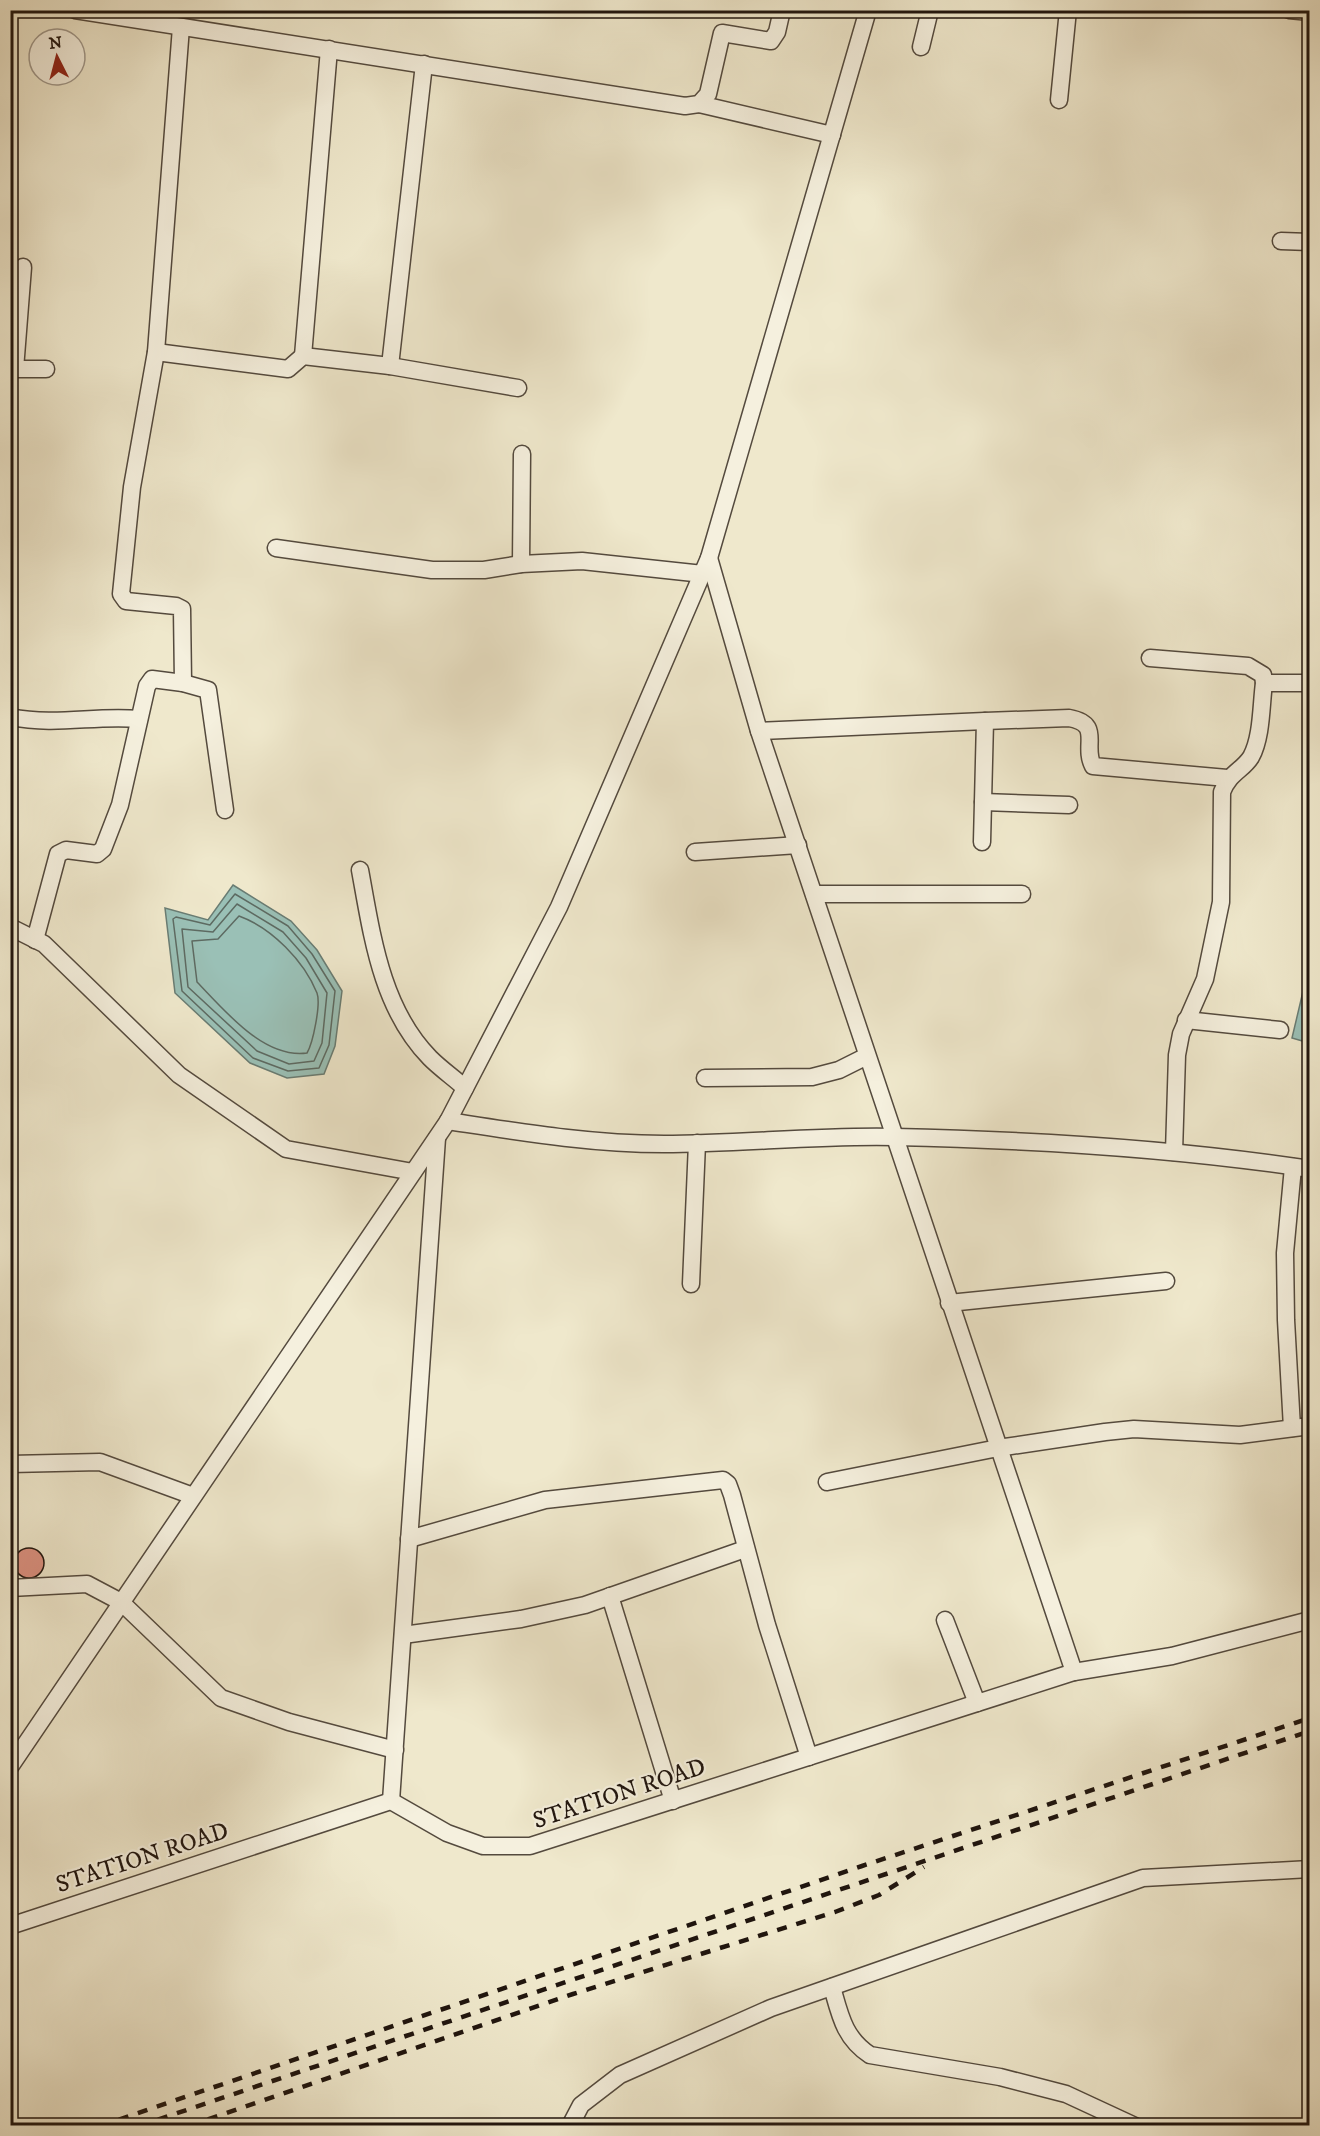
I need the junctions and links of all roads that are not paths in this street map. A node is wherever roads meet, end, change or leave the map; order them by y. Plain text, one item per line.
1 (75, 10) edge
2 (782, 10) edge
3 (867, 10) edge
4 (930, 10) edge
5 (1068, 10) edge
6 (1289, 10) edge
7 (1310, 12) edge
8 (181, 27) junction
9 (921, 47) dead end
10 (329, 49) junction
11 (424, 64) junction
12 (1059, 100) dead end
13 (699, 104) junction
14 (832, 135) junction
15 (1281, 241) dead end
16 (1310, 242) edge
17 (22, 267) dead end
18 (156, 352) junction
19 (303, 356) junction
20 (390, 366) junction
21 (13, 369) edge
22 (46, 369) dead end
23 (518, 388) dead end
24 (522, 454) dead end
25 (276, 548) dead end
26 (520, 564) junction
27 (706, 566) junction
28 (1150, 658) dead end
29 (183, 682) junction
30 (1264, 683) junction
31 (1310, 683) edge
32 (10, 717) edge
33 (139, 719) junction
34 (984, 721) junction
35 (759, 731) junction
36 (1227, 778) junction
37 (983, 802) junction
38 (1069, 805) dead end
39 (225, 810) dead end
40 (982, 842) dead end
41 (798, 845) junction
42 (695, 852) dead end
43 (360, 870) dead end
44 (814, 894) junction
45 (1022, 894) dead end
46 (10, 927) edge
47 (35, 940) junction
48 (1186, 1020) junction
49 (1280, 1030) dead end
50 (867, 1056) junction
51 (705, 1078) dead end
52 (465, 1088) junction
53 (448, 1121) junction
54 (437, 1137) junction
55 (893, 1137) junction
56 (697, 1143) junction
57 (1174, 1152) junction
58 (1301, 1168) edge
59 (413, 1172) junction
60 (1166, 1281) dead end
61 (691, 1284) dead end
62 (949, 1303) junction
63 (1310, 1426) edge
64 (1292, 1428) junction
65 (998, 1448) junction
66 (10, 1464) edge
67 (827, 1482) dead end
68 (193, 1496) junction
69 (409, 1539) junction
70 (745, 1549) junction
71 (10, 1588) edge
72 (610, 1596) junction
73 (121, 1602) junction
74 (945, 1620) dead end
75 (1310, 1620) edge
76 (403, 1635) junction
77 (1074, 1672) junction
78 (977, 1703) junction
79 (395, 1750) junction
80 (809, 1757) junction
81 (10, 1767) edge
82 (673, 1801) junction
83 (391, 1802) junction
84 (1310, 1869) edge
85 (10, 1926) edge
86 (832, 1987) junction
87 (570, 2126) edge
88 (1136, 2126) edge

1 - 8 street
2 - 13 street
3 - 14 street
4 - 9 street
5 - 12 street
6 - 7 street
8 - 10 street
8 - 18 street
10 - 11 street
10 - 19 street
11 - 13 street
11 - 20 street
13 - 14 street
14 - 27 street
15 - 16 street
17 - 21 street
18 - 19 street
18 - 29 street
19 - 20 street
20 - 23 street
21 - 22 street
24 - 26 street
25 - 26 street
26 - 27 street
27 - 35 street
27 - 52 street
28 - 30 street
29 - 33 street
29 - 39 street
30 - 31 street
30 - 36 street
32 - 33 street
33 - 47 street
34 - 35 street
34 - 36 street
34 - 37 street
35 - 41 street
36 - 48 street
37 - 38 street
37 - 40 street
41 - 42 street
41 - 44 street
43 - 52 street
44 - 45 street
44 - 50 street
46 - 47 street
47 - 59 street
48 - 49 street
48 - 57 street
50 - 51 street
50 - 55 street
52 - 53 street
53 - 54 street
53 - 56 street
54 - 59 street
54 - 69 street
55 - 56 street
55 - 57 street
55 - 62 street
56 - 61 street
57 - 58 street
58 - 64 street
59 - 68 street
60 - 62 street
62 - 65 street
63 - 64 street
64 - 65 street
65 - 67 street
65 - 77 street
66 - 68 street
68 - 73 street
69 - 70 street
69 - 76 street
70 - 72 street
70 - 80 street
71 - 73 street
72 - 76 street
72 - 82 street
73 - 79 street
73 - 81 street
74 - 78 street
75 - 77 street, STATION ROAD
76 - 79 street
77 - 78 street, STATION ROAD
78 - 80 street, STATION ROAD
79 - 83 street
80 - 82 street, STATION ROAD
82 - 83 street, STATION ROAD
83 - 85 street, STATION ROAD
84 - 86 street
86 - 87 street
86 - 88 street

